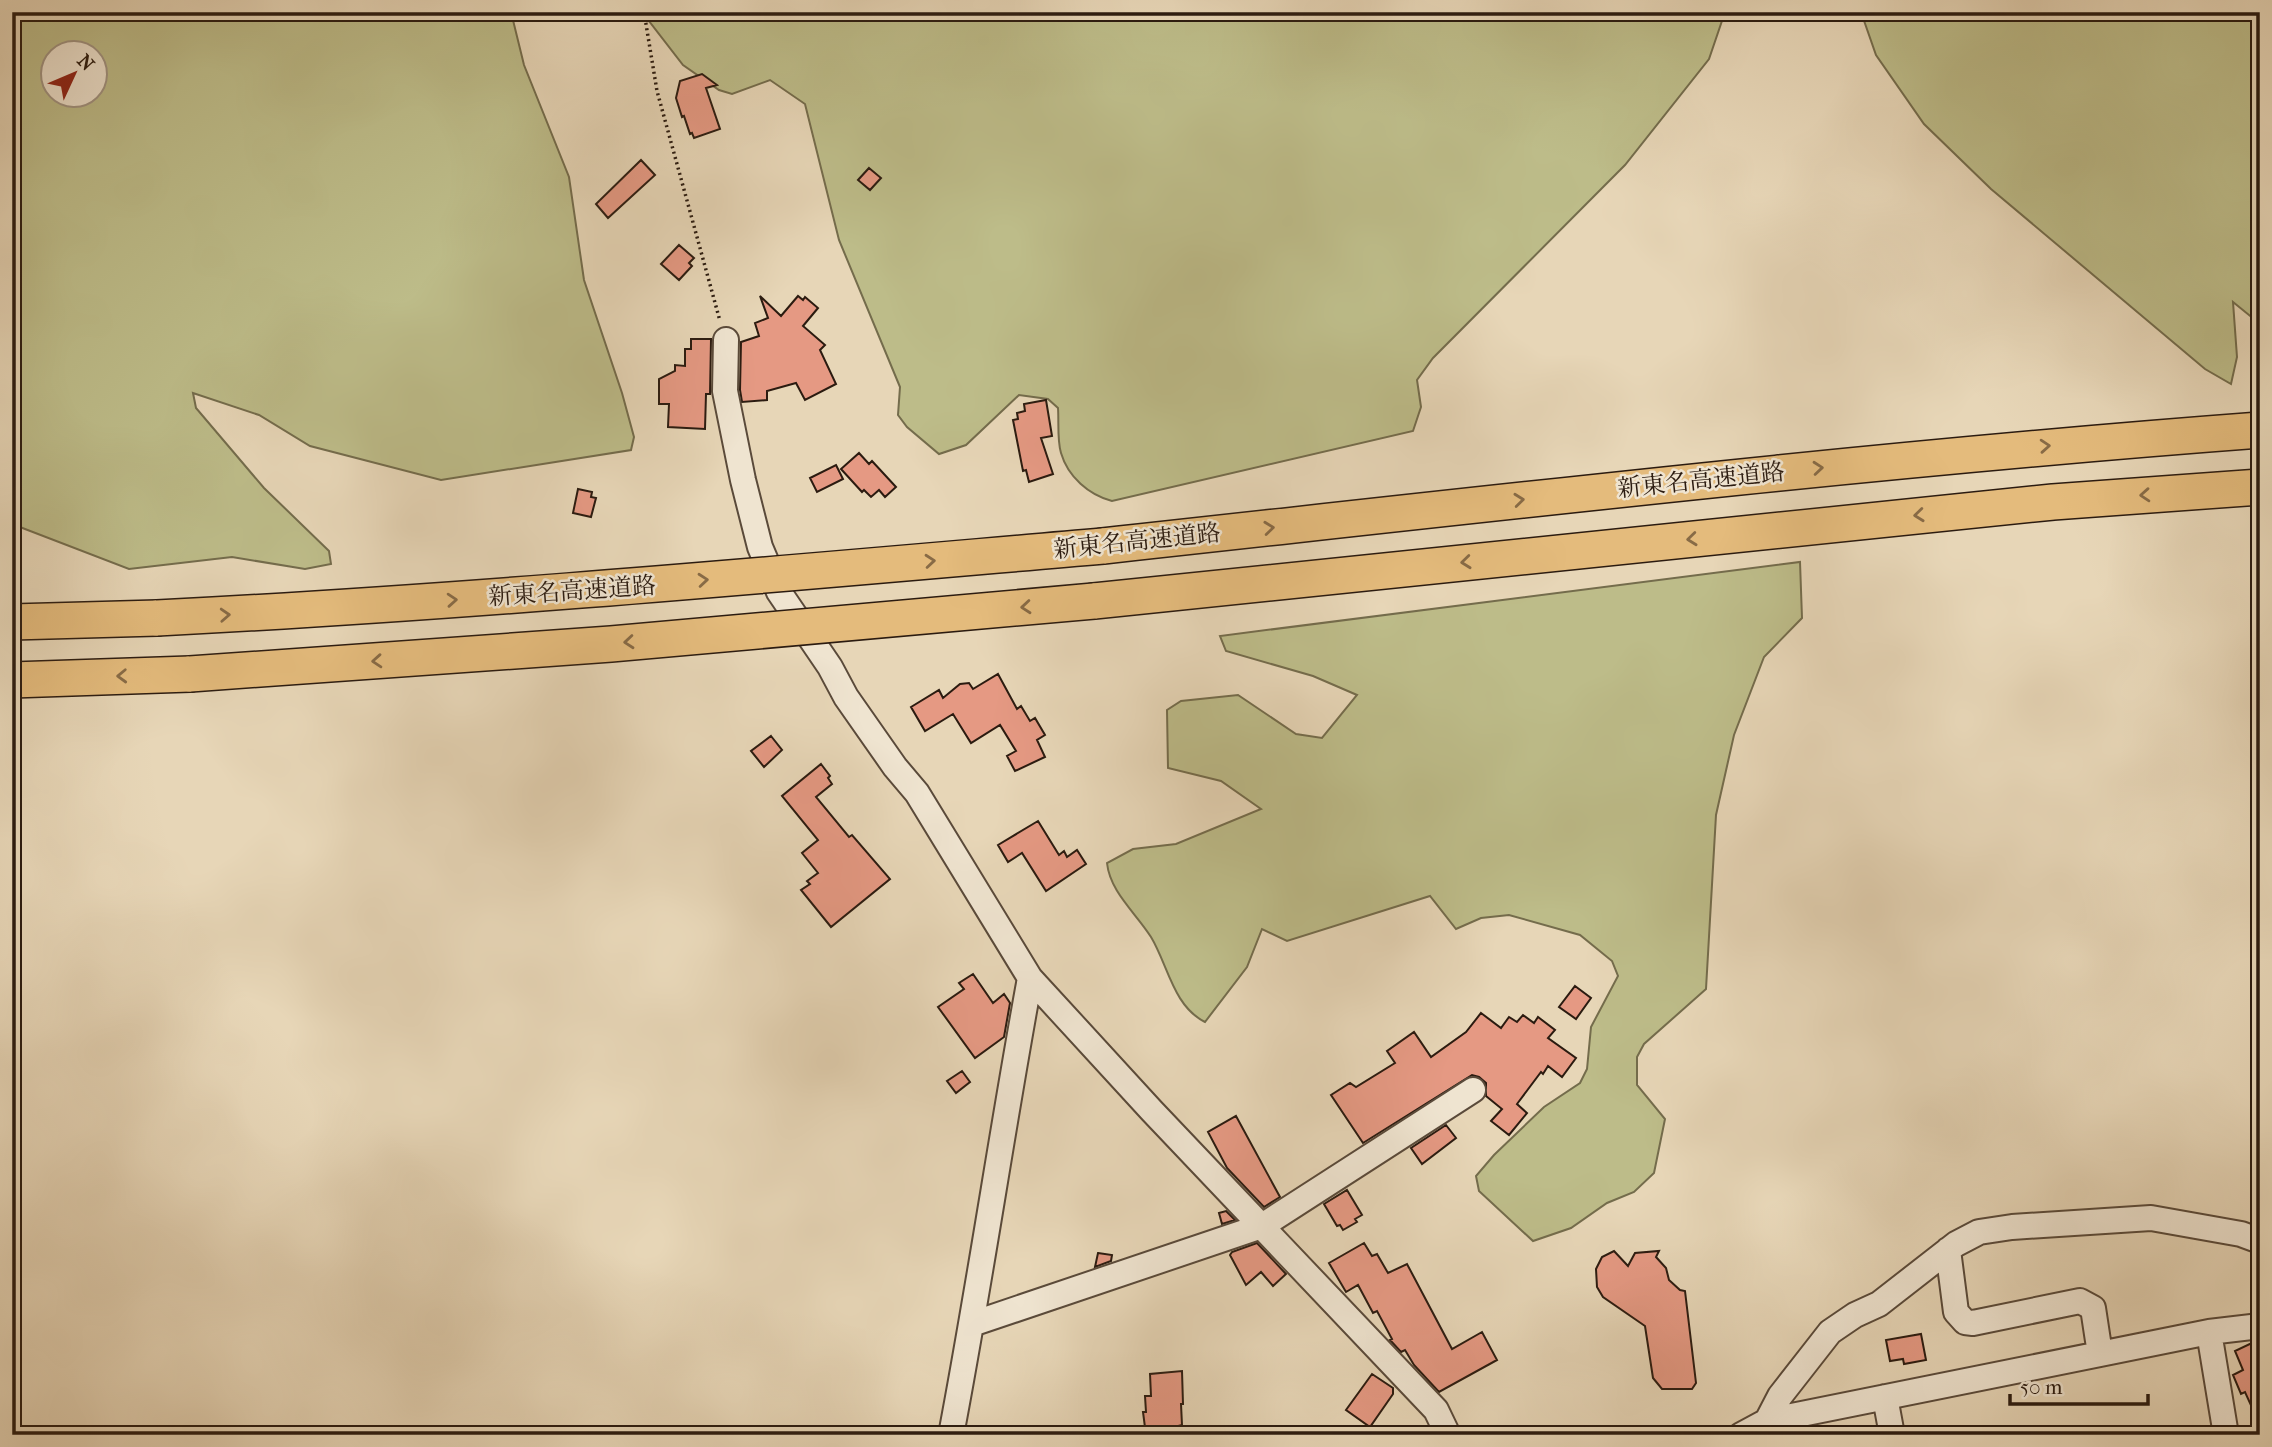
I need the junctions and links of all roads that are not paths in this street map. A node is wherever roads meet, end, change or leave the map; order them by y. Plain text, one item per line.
1 (726, 340) road end
2 (2260, 430) edge
3 (2260, 487) edge
4 (12, 622) edge
5 (12, 680) edge
6 (1030, 978) junction
7 (1474, 1090) dead end
8 (1262, 1226) junction
9 (2260, 1241) edge
10 (1948, 1250) junction
11 (972, 1324) junction
12 (2260, 1326) edge
13 (2209, 1332) junction
14 (2100, 1354) junction
15 (1885, 1397) junction
16 (1767, 1421) junction
17 (951, 1435) edge
18 (1448, 1435) edge
19 (1741, 1435) edge
20 (1892, 1435) edge
21 (2226, 1435) edge

1 - 6 street
4 -> 2 highway, 新東名高速道路, bridge
3 -> 5 highway, bridge
6 - 8 street
6 - 11 street
7 - 8 street
8 - 11 street
8 - 18 street
9 - 10 street
10 - 14 street
10 - 16 street
11 - 17 street
12 - 13 street
13 - 14 street
13 - 21 street
14 - 15 street
15 - 16 street
15 - 20 street
16 - 19 street

